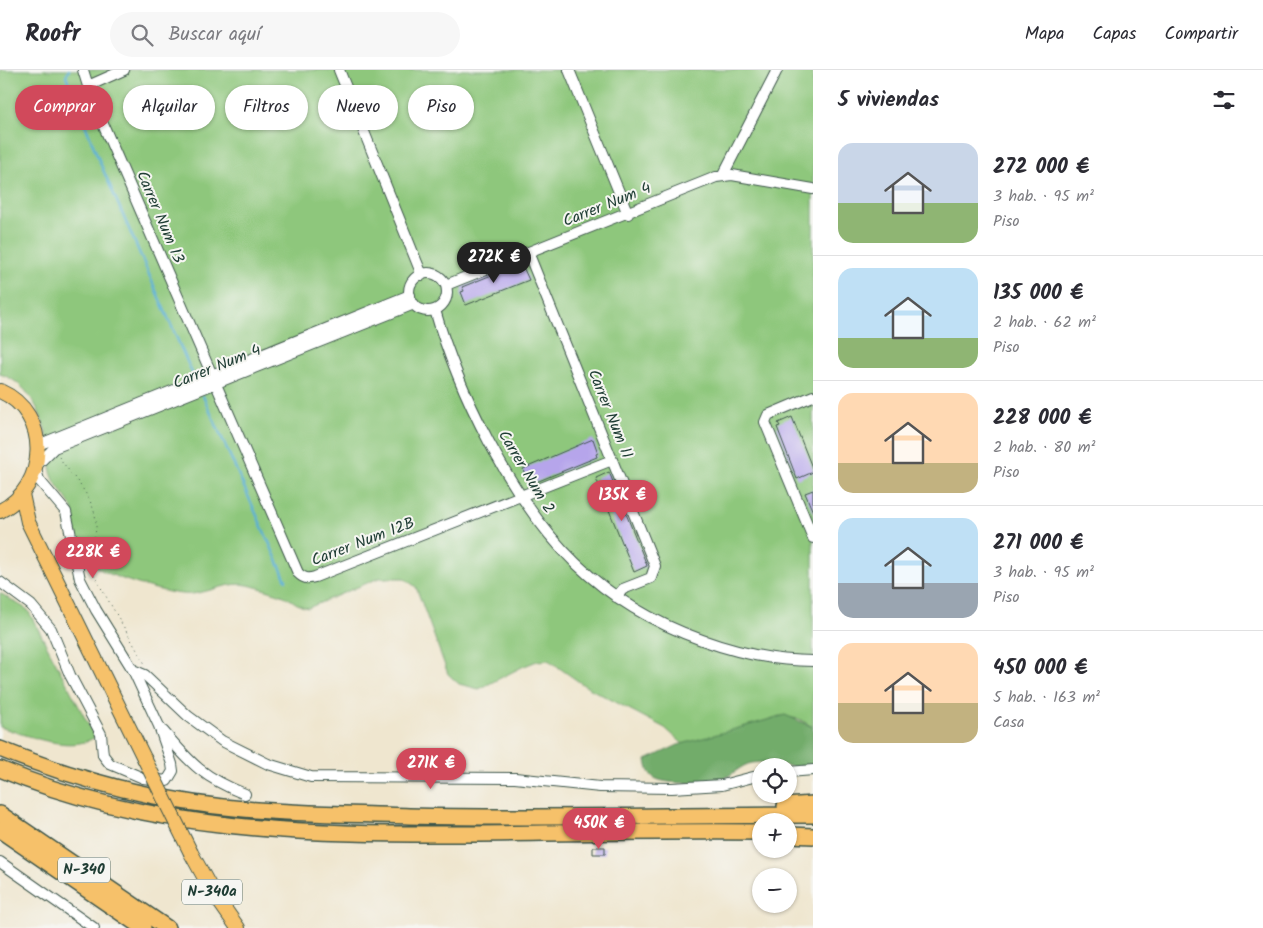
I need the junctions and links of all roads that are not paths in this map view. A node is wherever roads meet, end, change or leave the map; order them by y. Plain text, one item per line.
1 (83, 70) edge
2 (124, 70) edge
3 (339, 70) edge
4 (569, 70) edge
5 (777, 70) edge
6 (88, 85) edge
7 (90, 85) edge
8 (107, 130) edge
9 (723, 175) junction
10 (813, 188) edge
11 (628, 214) junction
12 (528, 252) junction
13 (422, 275) junction
14 (446, 286) junction
15 (412, 300) junction
16 (435, 310) junction
17 (213, 380) junction
18 (0, 391) edge
19 (813, 396) edge
20 (38, 445) junction
21 (612, 460) junction
22 (36, 467) junction
23 (24, 492) junction
24 (54, 496) junction
25 (520, 496) junction
26 (0, 511) edge
27 (809, 515) edge
28 (28, 522) junction
29 (813, 538) edge
30 (0, 582) edge
31 (616, 597) junction
32 (813, 660) edge
33 (133, 670) junction
34 (159, 726) junction
35 (0, 749) edge
36 (0, 769) edge
37 (813, 770) edge
38 (797, 771) edge
39 (752, 778) edge
40 (245, 794) dead end
41 (813, 804) edge
42 (0, 814) edge
43 (683, 815) junction
44 (813, 815) edge
45 (0, 830) edge
46 (752, 832) edge
47 (813, 832) edge
48 (797, 833) edge
49 (797, 834) edge
50 (813, 836) edge
51 (0, 862) edge
52 (94, 928) edge
53 (143, 928) edge
54 (166, 928) edge
55 (238, 928) edge

1 - 6 street, Carrer Num 13
2 - 7 street
3 - 13 street
4 - 11 street
5 - 9 street
8 - 17 street, Carrer Num 13
9 - 10 street
9 - 11 street, Carrer Num 4
11 - 12 street, Carrer Num 4
12 - 14 street, Carrer Num 4
12 - 21 street, Carrer Num 11
13 - 14 street
13 - 15 street
14 - 16 street
15 - 16 street
15 - 17 street, Carrer Num 4
16 - 25 street, Carrer Num 2
17 - 20 street, Carrer Num 4
17 - 22 street, Carrer Num 4
17 - 25 street, Carrer Num 12B
18 - 20 main road
19 - 27 street
20 - 22 main road
21 - 25 street, Carrer Num 12B
21 - 31 street, Carrer Num 11
22 - 23 main road
22 - 24 street
23 - 24 street
23 - 26 main road
23 - 28 main road
24 - 33 street
25 - 31 street, Carrer Num 2
26 - 28 main road
27 - 29 street
28 - 55 main road, N-340a, bridge
30 - 34 street
31 - 32 street, Carrer Num 2
33 - 34 street
33 - 39 street
34 - 40 street
35 - 43 highway
36 - 46 highway
37 - 38 street
41 - 43 highway
42 - 54 highway, N-340
43 - 44 highway
45 - 53 highway, N-340
47 - 48 highway
49 - 50 highway
51 - 52 street

